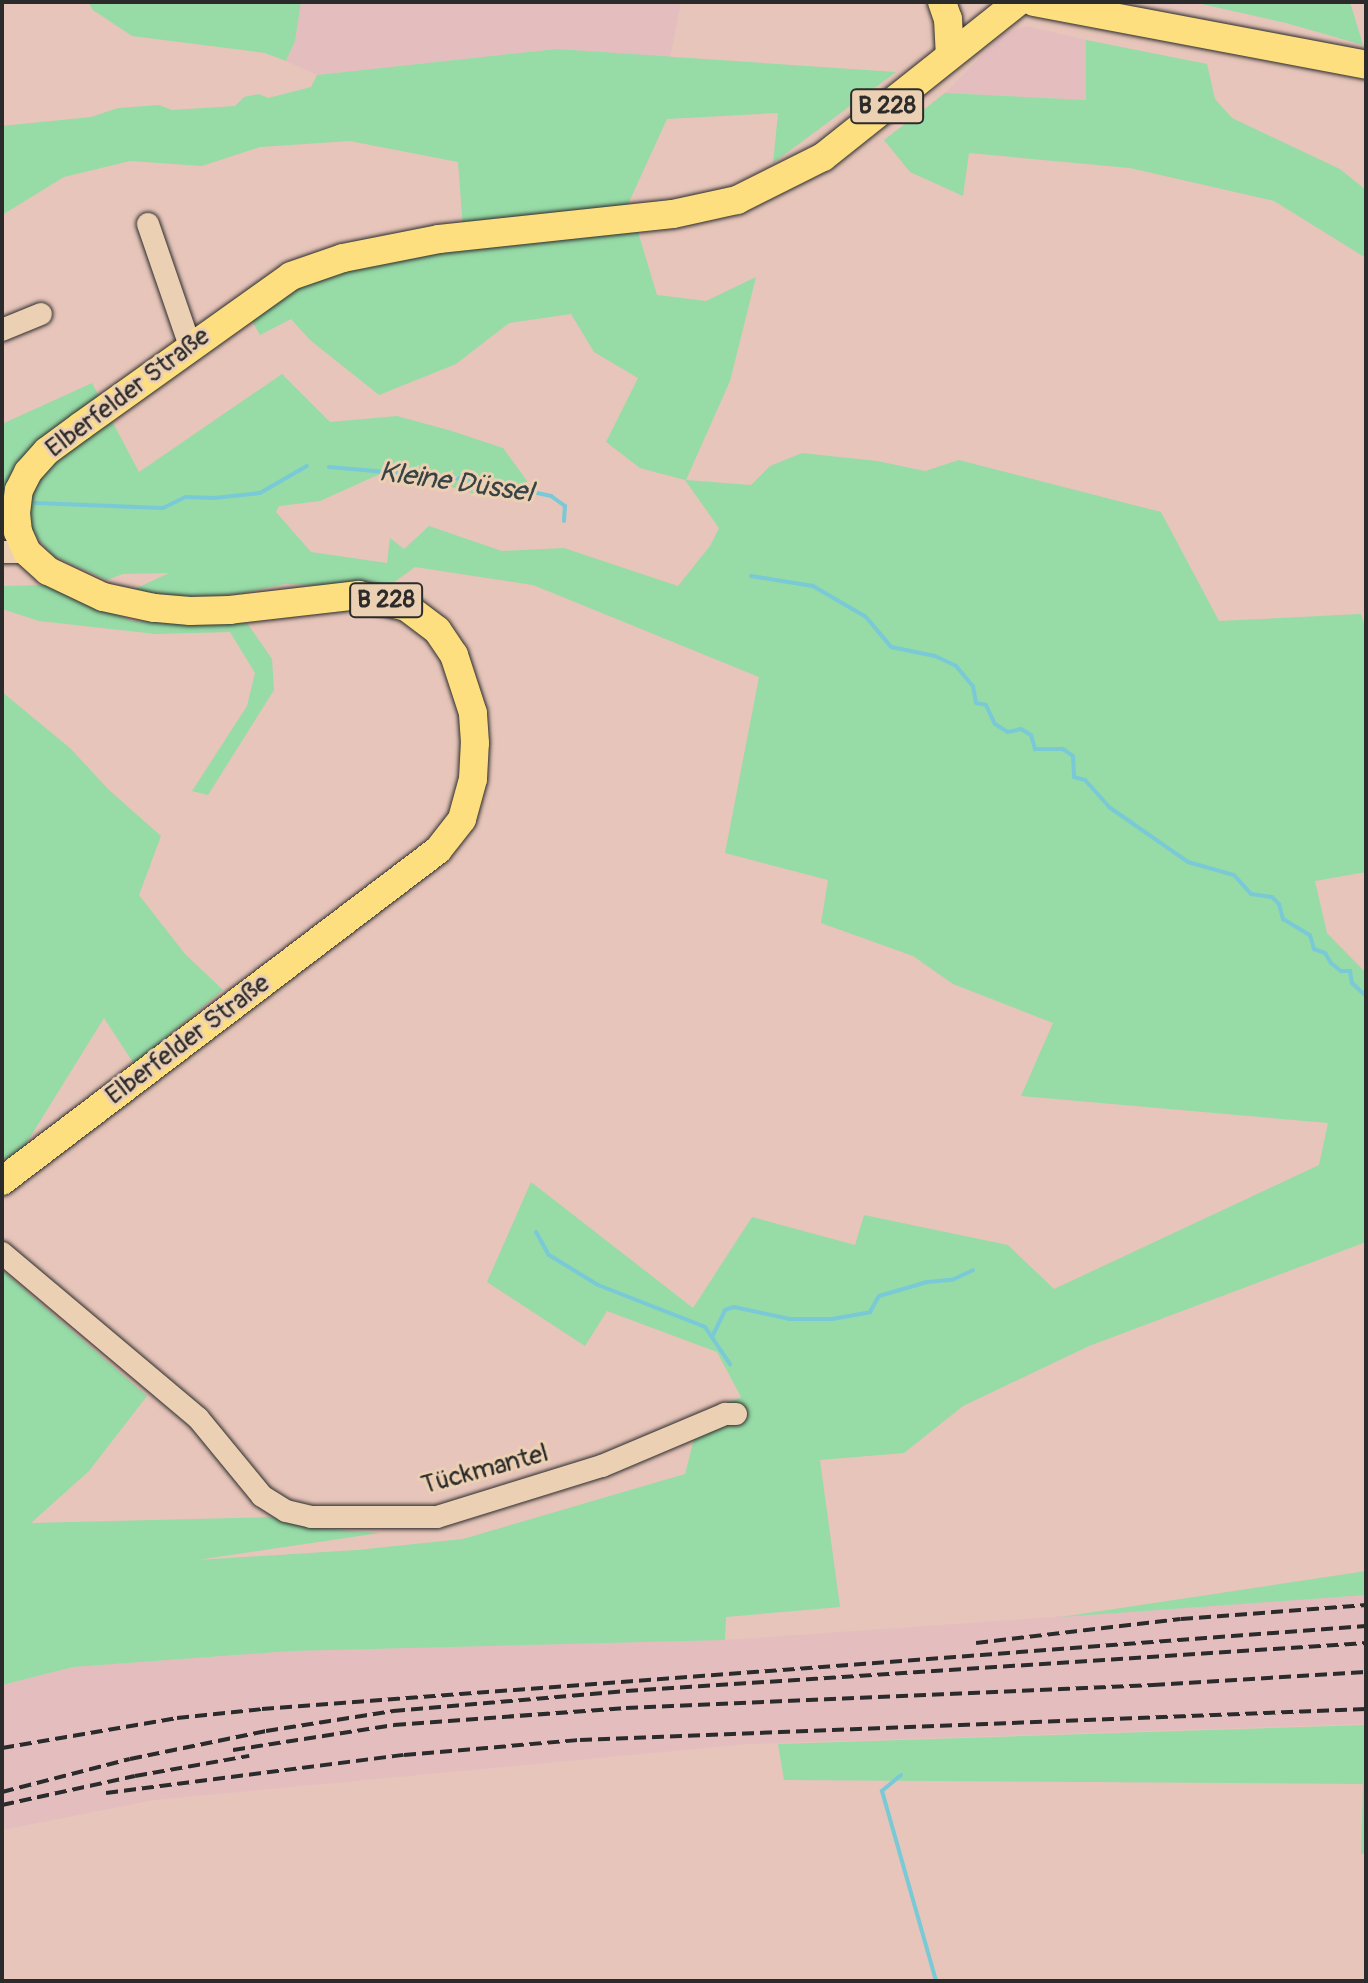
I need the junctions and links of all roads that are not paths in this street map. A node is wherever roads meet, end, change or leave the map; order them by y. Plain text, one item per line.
1 (942, 2) edge
2 (1018, 2) edge
3 (1034, 2) edge
4 (1135, 2) edge
5 (1162, 27) junction
6 (950, 54) junction
7 (1366, 65) edge
8 (148, 224) dead end
9 (41, 314) dead end
10 (2, 330) edge
11 (190, 346) junction
12 (15, 552) edge
13 (2, 1181) edge
14 (2, 1253) edge
15 (736, 1414) dead end

1 - 6 main road
2 - 6 main road, Elberfelder Straße / B 228
3 - 5 main road
4 - 5 main road
5 - 7 main road
6 - 11 main road, Elberfelder Straße / B 228
8 - 11 street
9 - 10 street
11 - 12 main road, Elberfelder Straße / B 228
12 - 13 main road, Elberfelder Straße / B 228
14 - 15 street, Tückmantel

